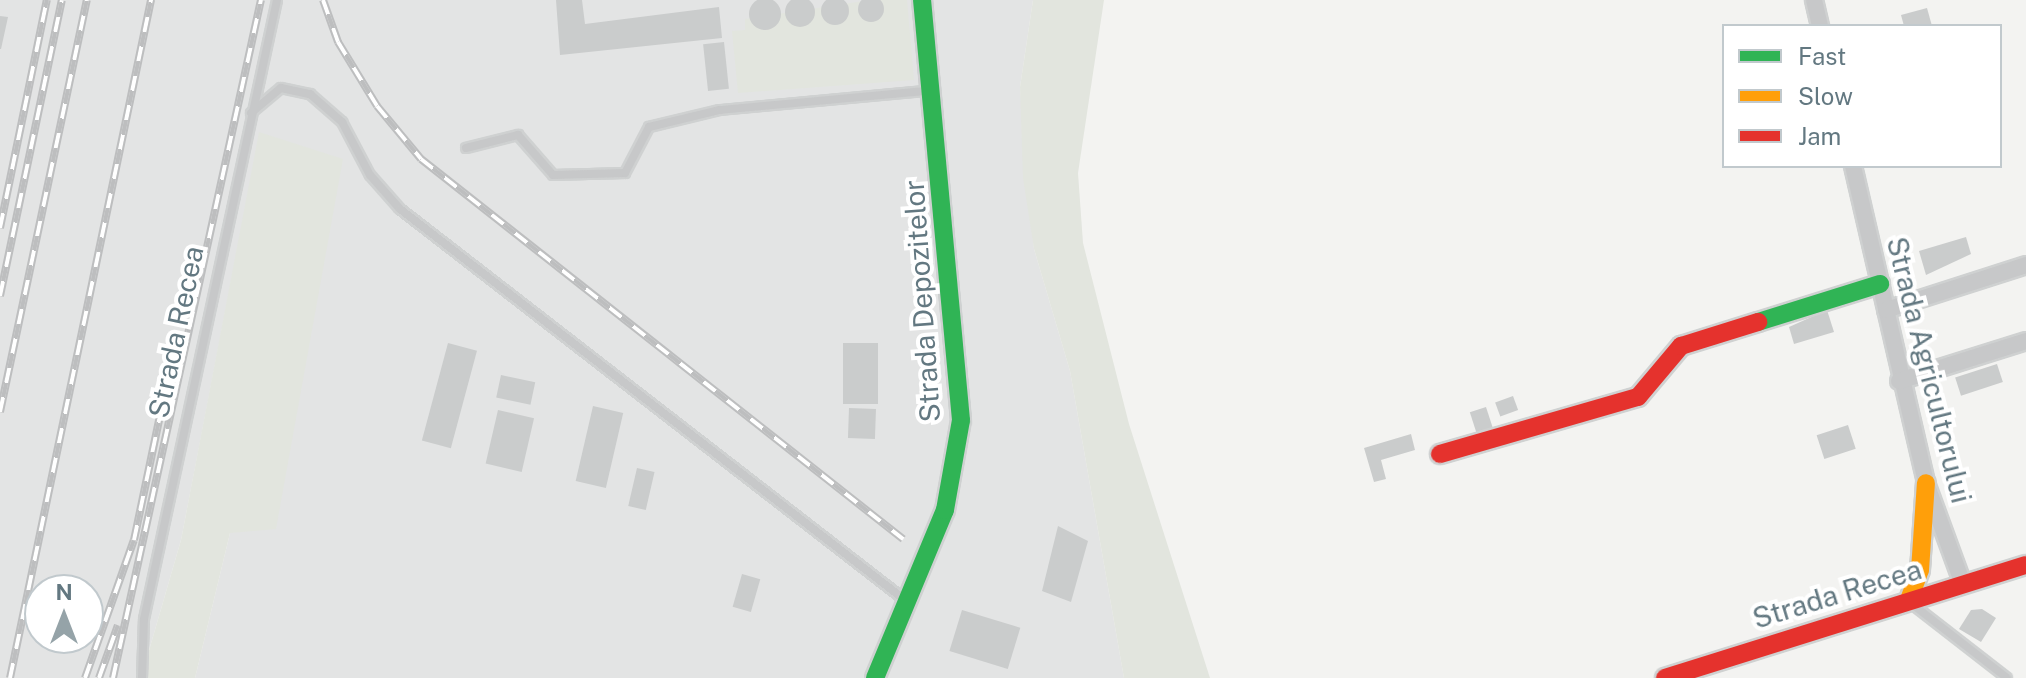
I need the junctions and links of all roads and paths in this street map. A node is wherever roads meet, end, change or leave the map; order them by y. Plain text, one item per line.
1 (277, 0) edge
2 (922, 0) edge
3 (1814, 0) edge
4 (1820, 24) edge
5 (930, 91) junction
6 (251, 113) junction
7 (466, 148) dead end
8 (1853, 168) edge
9 (2026, 265) edge
10 (1880, 284) junction
11 (1886, 310) junction
12 (2026, 341) edge
13 (1899, 381) junction
14 (1440, 454) dead end
15 (1926, 483) junction
16 (2026, 565) edge
17 (1963, 584) junction
18 (1909, 600) junction
19 (909, 603) junction
20 (142, 678) edge
21 (875, 678) edge
22 (1665, 678) edge
23 (2007, 678) edge

1 - 6 lane, Strada Recea
2 - 5 street, Strada Depozitelor
3 - 4 street
5 - 7 lane
5 - 19 street, Strada Depozitelor
6 - 19 lane
6 - 20 lane, Strada Recea
8 - 10 street, Strada Agricultorului
9 - 11 street
10 - 11 street, Strada Agricultorului
10 - 14 street
11 - 13 street, Strada Agricultorului
12 - 13 street
13 - 15 street, Strada Agricultorului
15 - 17 street, Strada Agricultorului
15 - 18 street
16 - 17 street, Strada Recea
17 - 18 street, Strada Recea
18 - 22 street, Strada Recea
18 - 23 lane
19 - 21 street, Strada Depozitelor

